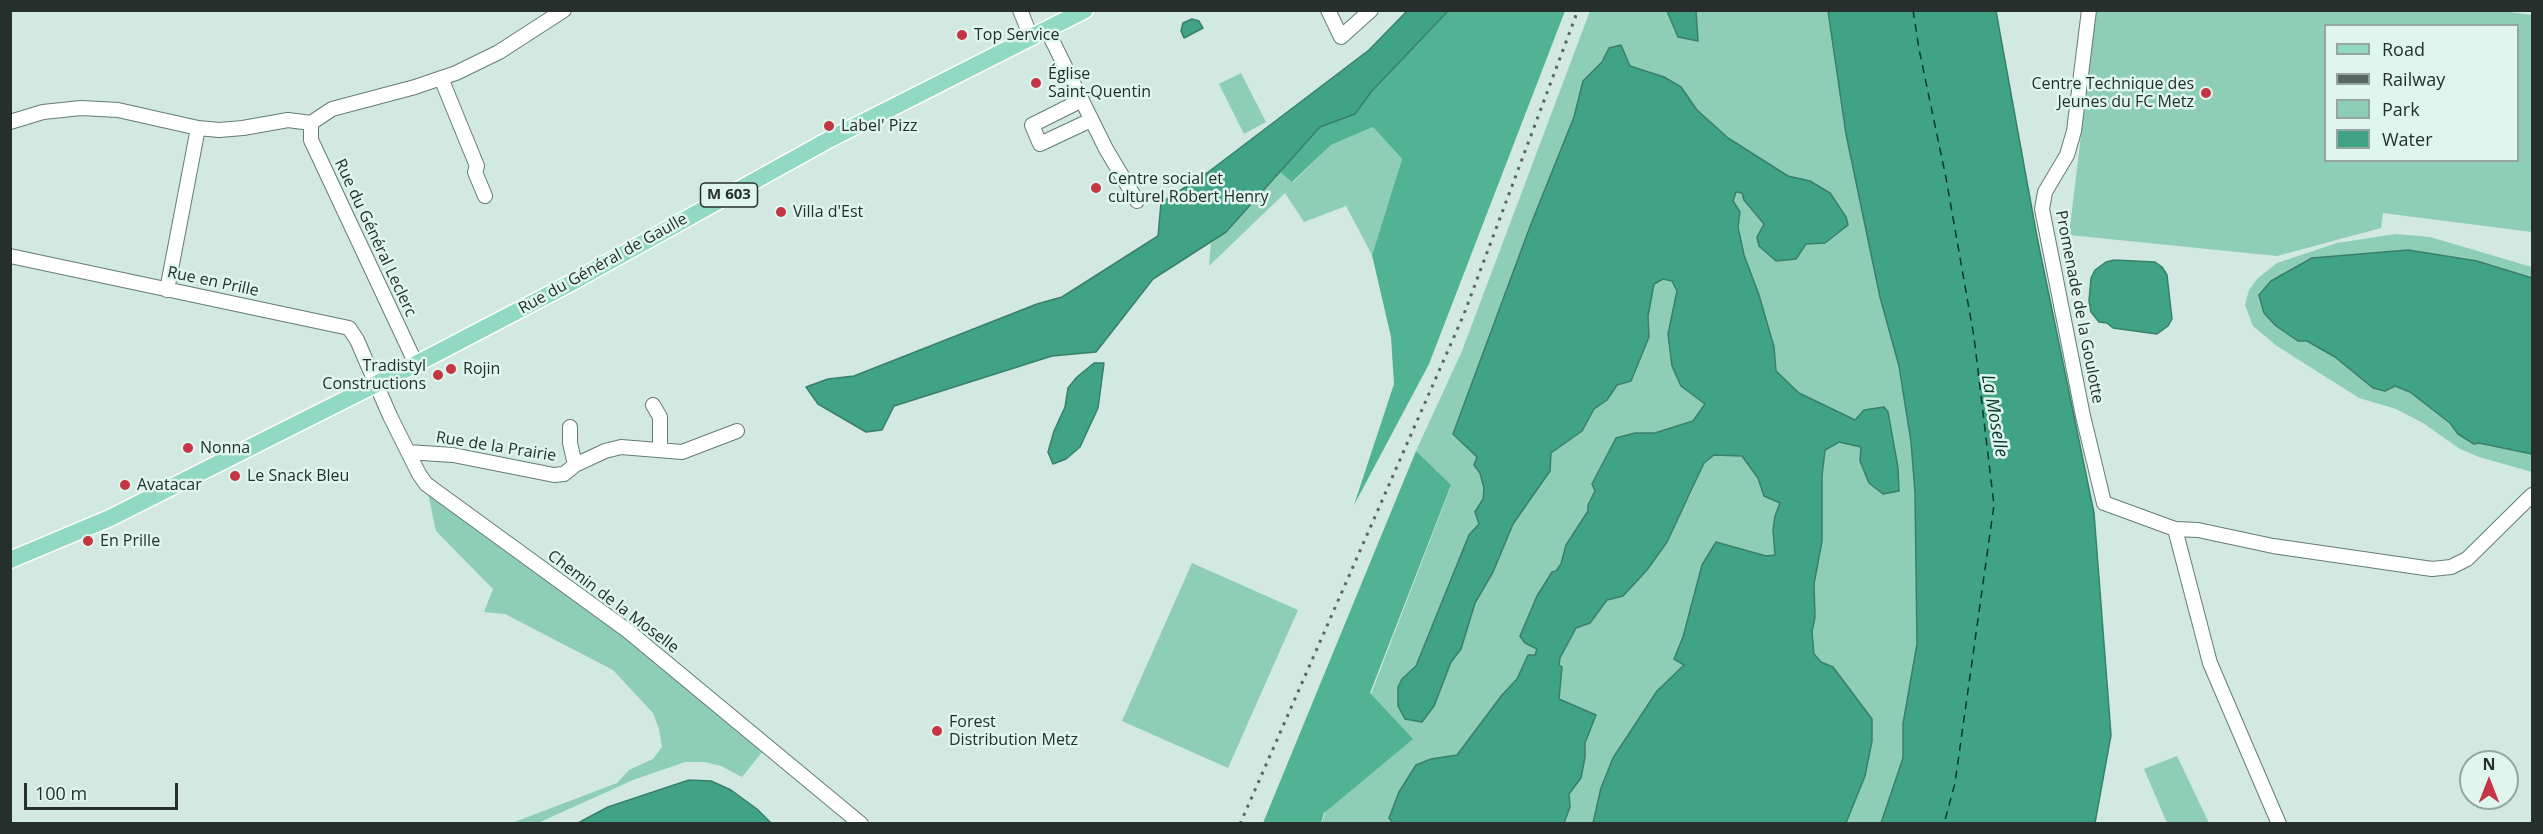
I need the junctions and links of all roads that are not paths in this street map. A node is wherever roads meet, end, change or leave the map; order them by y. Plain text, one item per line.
1 (564, 10) edge
2 (1020, 10) edge
3 (1085, 10) edge
4 (1328, 10) edge
5 (1371, 10) edge
6 (2089, 10) edge
7 (1046, 28) junction
8 (1031, 37) junction
9 (441, 78) junction
10 (1082, 100) junction
11 (1091, 120) junction
12 (10, 122) edge
13 (310, 123) junction
14 (198, 128) junction
15 (485, 196) dead end
16 (1137, 201) dead end
17 (10, 256) edge
18 (167, 290) junction
19 (416, 364) junction
20 (376, 384) junction
21 (653, 405) dead end
22 (570, 427) dead end
23 (736, 431) dead end
24 (660, 450) junction
25 (408, 452) junction
26 (575, 465) junction
27 (2532, 495) edge
28 (2175, 529) junction
29 (10, 560) edge
30 (861, 824) edge
31 (2278, 824) edge

1 - 9 street
2 - 8 street
3 - 7 main road, Rue du Général de Gaulle / M 603
4 - 5 street
6 - 28 street, Promenade de la Goulotte
7 - 8 main road, Rue du Général de Gaulle / M 603
7 - 10 street
8 - 19 main road, Rue du Général de Gaulle / M 603
9 - 13 street
9 - 15 street
10 - 11 street
10 - 11 street
11 - 16 street
12 - 14 street
13 - 14 street
13 - 19 street, Rue du Général Leclerc
14 - 18 street
17 - 18 street, Rue en Prille
18 - 20 street, Rue en Prille
19 - 20 main road, Rue du Général de Gaulle / M 603
20 - 25 street, Chemin de la Moselle
20 - 29 main road, M 603
21 - 24 street
22 - 26 street, Rue de la Prairie
23 - 24 street, Rue de la Prairie
24 - 26 street, Rue de la Prairie
25 - 26 street, Rue de la Prairie
25 - 30 street, Chemin de la Moselle
27 - 28 street
28 - 31 street

